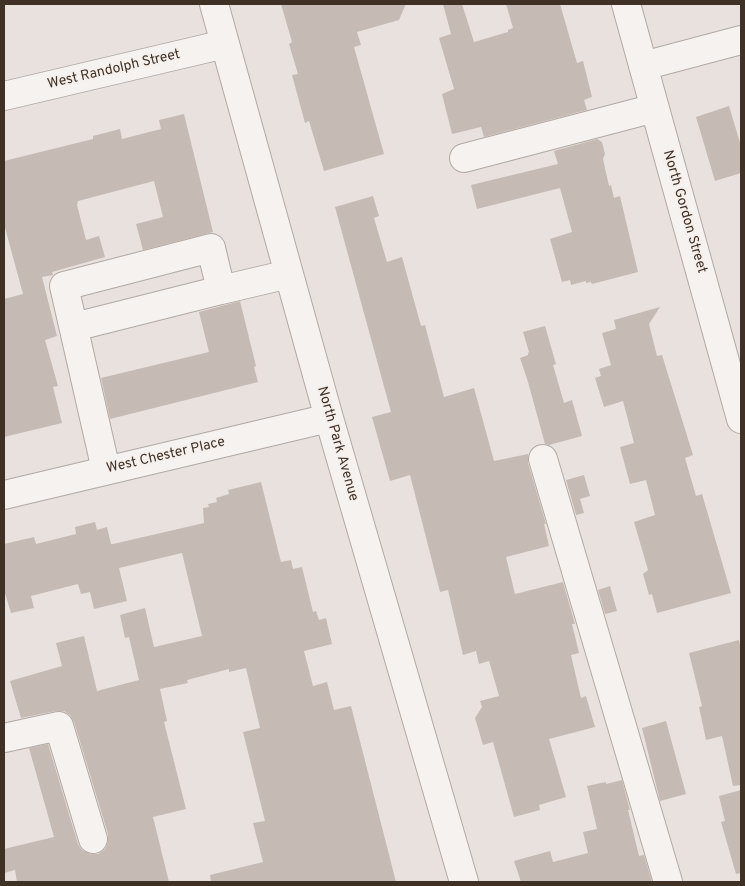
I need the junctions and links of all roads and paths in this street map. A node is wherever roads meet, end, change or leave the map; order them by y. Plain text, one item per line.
1 (214, 4) edge
2 (626, 4) edge
3 (741, 40) edge
4 (225, 44) junction
5 (643, 66) junction
6 (4, 96) edge
7 (655, 108) junction
8 (464, 158) dead end
9 (289, 274) junction
10 (221, 290) junction
11 (74, 327) junction
12 (740, 408) edge
13 (329, 418) junction
14 (543, 459) dead end
15 (106, 470) junction
16 (4, 494) edge
17 (4, 738) edge
18 (93, 839) dead end
19 (464, 882) edge
20 (668, 882) edge

1 - 4 street, North Park Avenue
2 - 5 street, North Gordon Street
3 - 5 street
4 - 6 street, West Randolph Street
4 - 9 street, North Park Avenue
5 - 7 street, North Gordon Street
7 - 8 street
7 - 12 street, North Gordon Street
9 - 10 street
9 - 13 street, North Park Avenue
10 - 11 street
10 - 11 street
11 - 15 street
13 - 15 street, West Chester Place
13 - 19 street, North Park Avenue
14 - 20 street
15 - 16 street, West Chester Place
17 - 18 street

